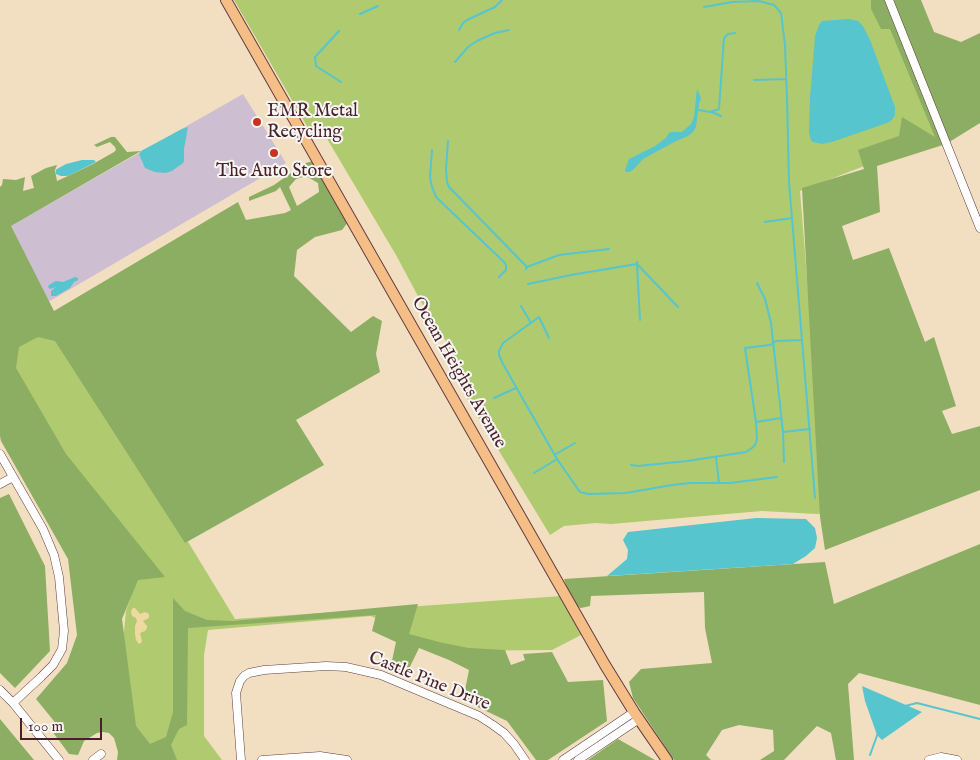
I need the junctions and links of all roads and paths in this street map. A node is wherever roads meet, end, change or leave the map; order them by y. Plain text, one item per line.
1 (226, 0) edge
2 (889, 0) edge
3 (980, 228) edge
4 (0, 454) edge
5 (13, 477) junction
6 (0, 484) edge
7 (0, 690) edge
8 (13, 702) junction
9 (637, 716) junction
10 (101, 754) dead end
11 (59, 760) edge
12 (93, 760) edge
13 (241, 760) edge
14 (262, 760) edge
15 (347, 760) edge
16 (525, 760) edge
17 (563, 760) edge
18 (578, 760) edge
19 (667, 760) edge
20 (929, 760) edge
21 (957, 760) edge

1 - 9 main road, Ocean Heights Avenue
2 - 3 street
4 - 5 street
5 - 6 street
5 - 8 street
7 - 8 street
8 - 11 street
9 - 17 street
9 - 18 street
9 - 19 main road, Ocean Heights Avenue
10 - 12 street
13 - 16 street, Castle Pine Drive
14 - 15 street
20 - 21 street

